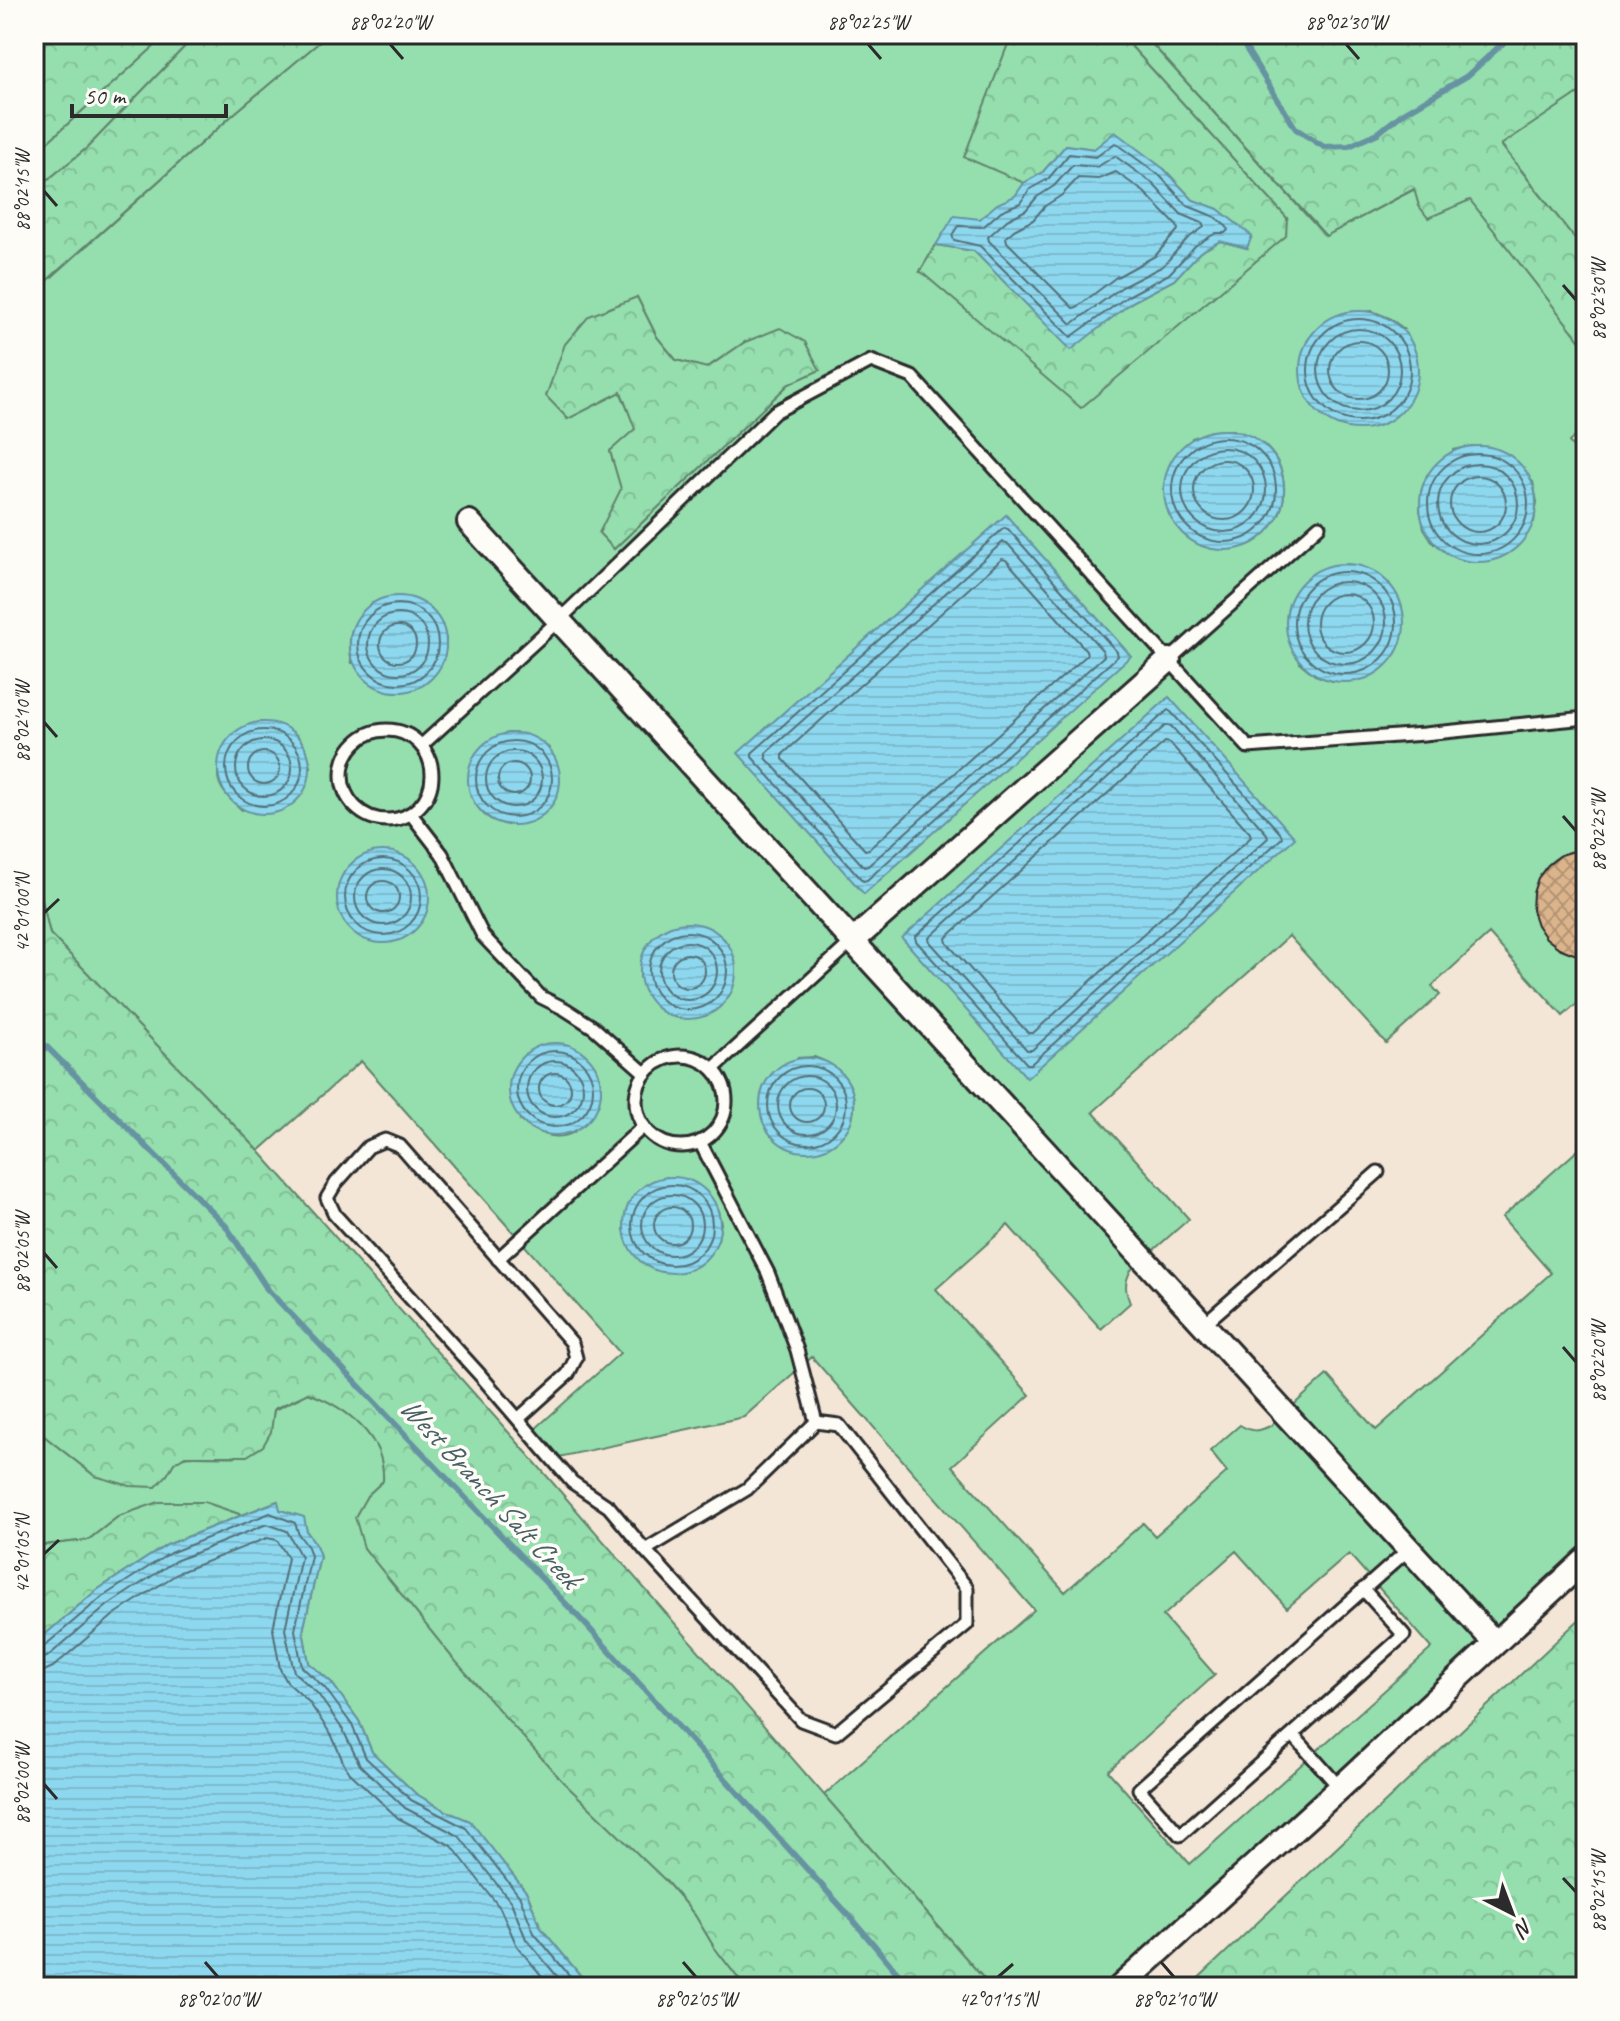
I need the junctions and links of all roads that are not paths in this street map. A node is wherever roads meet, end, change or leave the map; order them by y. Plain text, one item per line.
1 (469, 522) dead end
2 (1319, 526) dead end
3 (559, 620) junction
4 (1169, 660) junction
5 (1586, 718) edge
6 (422, 745) junction
7 (411, 814) junction
8 (853, 941) junction
9 (713, 1069) junction
10 (645, 1073) junction
11 (644, 1126) junction
12 (700, 1142) junction
13 (1378, 1172) dead end
14 (498, 1259) junction
15 (1204, 1324) junction
16 (518, 1419) junction
17 (816, 1422) junction
18 (1409, 1549) junction
19 (645, 1550) junction
20 (1586, 1559) edge
21 (1363, 1589) junction
22 (1494, 1642) junction
23 (1293, 1735) junction
24 (1340, 1788) junction
25 (1120, 1987) edge

1 - 3 street
2 - 4 lane
3 - 4 lane
3 - 6 lane
3 - 8 street
4 - 5 lane
4 - 8 street
6 - 7 lane
6 - 7 lane
7 - 10 lane
8 - 9 lane
8 - 15 street
9 - 10 lane
9 - 12 lane
10 - 11 lane
11 - 12 lane
11 - 14 lane
12 - 17 lane
13 - 15 lane
14 - 16 lane
14 - 16 lane
15 - 18 street
16 - 19 lane
17 - 19 lane
17 - 19 lane
18 - 21 lane
18 - 22 street
20 - 22 street
21 - 23 lane
21 - 23 lane
22 - 24 street
23 - 24 lane
24 - 25 street

